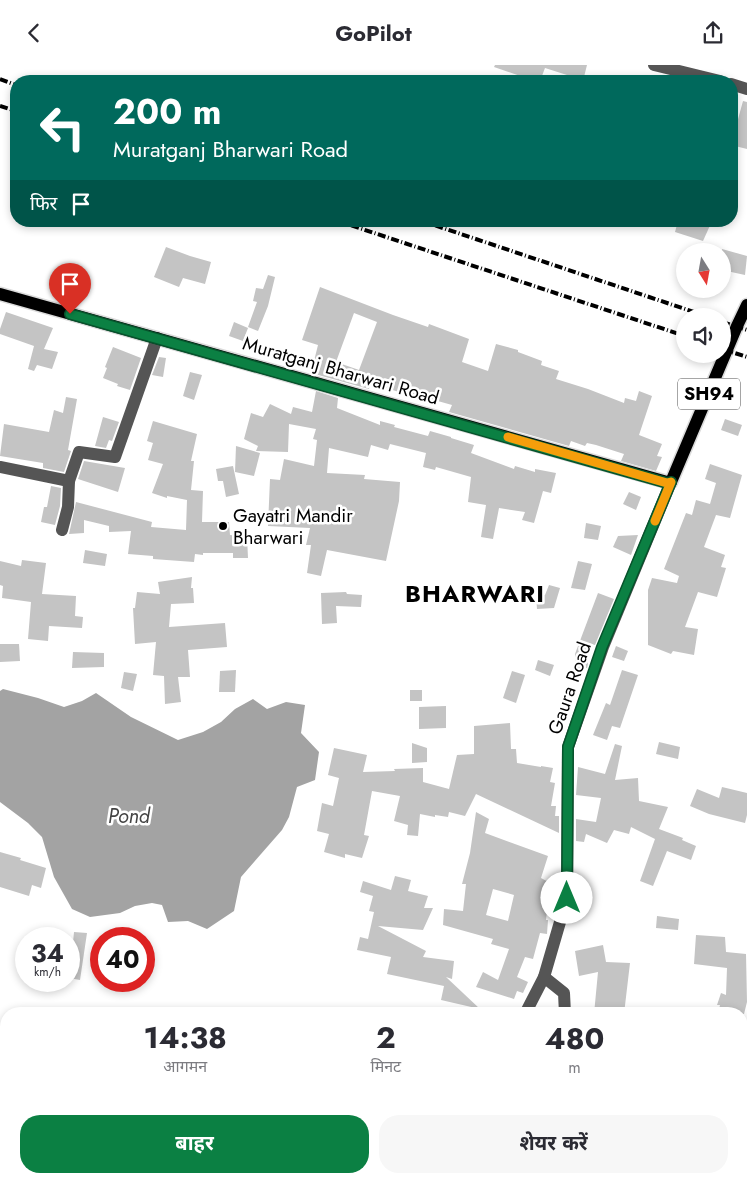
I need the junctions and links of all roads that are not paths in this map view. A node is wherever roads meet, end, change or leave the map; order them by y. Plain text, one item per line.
1 (654, 65) edge
2 (673, 67) edge
3 (700, 75) edge
4 (0, 294) edge
5 (747, 305) edge
6 (157, 338) junction
7 (0, 467) edge
8 (69, 481) junction
9 (671, 482) junction
10 (62, 530) dead end
11 (544, 977) junction
12 (529, 1007) edge
13 (564, 1007) edge

1 - 2 street
2 - 3 street
4 - 6 main road, Muratganj Bharwari Road
5 - 9 main road, SH94
6 - 8 street
6 - 9 main road, Muratganj Bharwari Road
7 - 8 street
8 - 10 street
9 - 11 street, Gaura Road
11 - 12 street, Gaura Road
11 - 13 street

